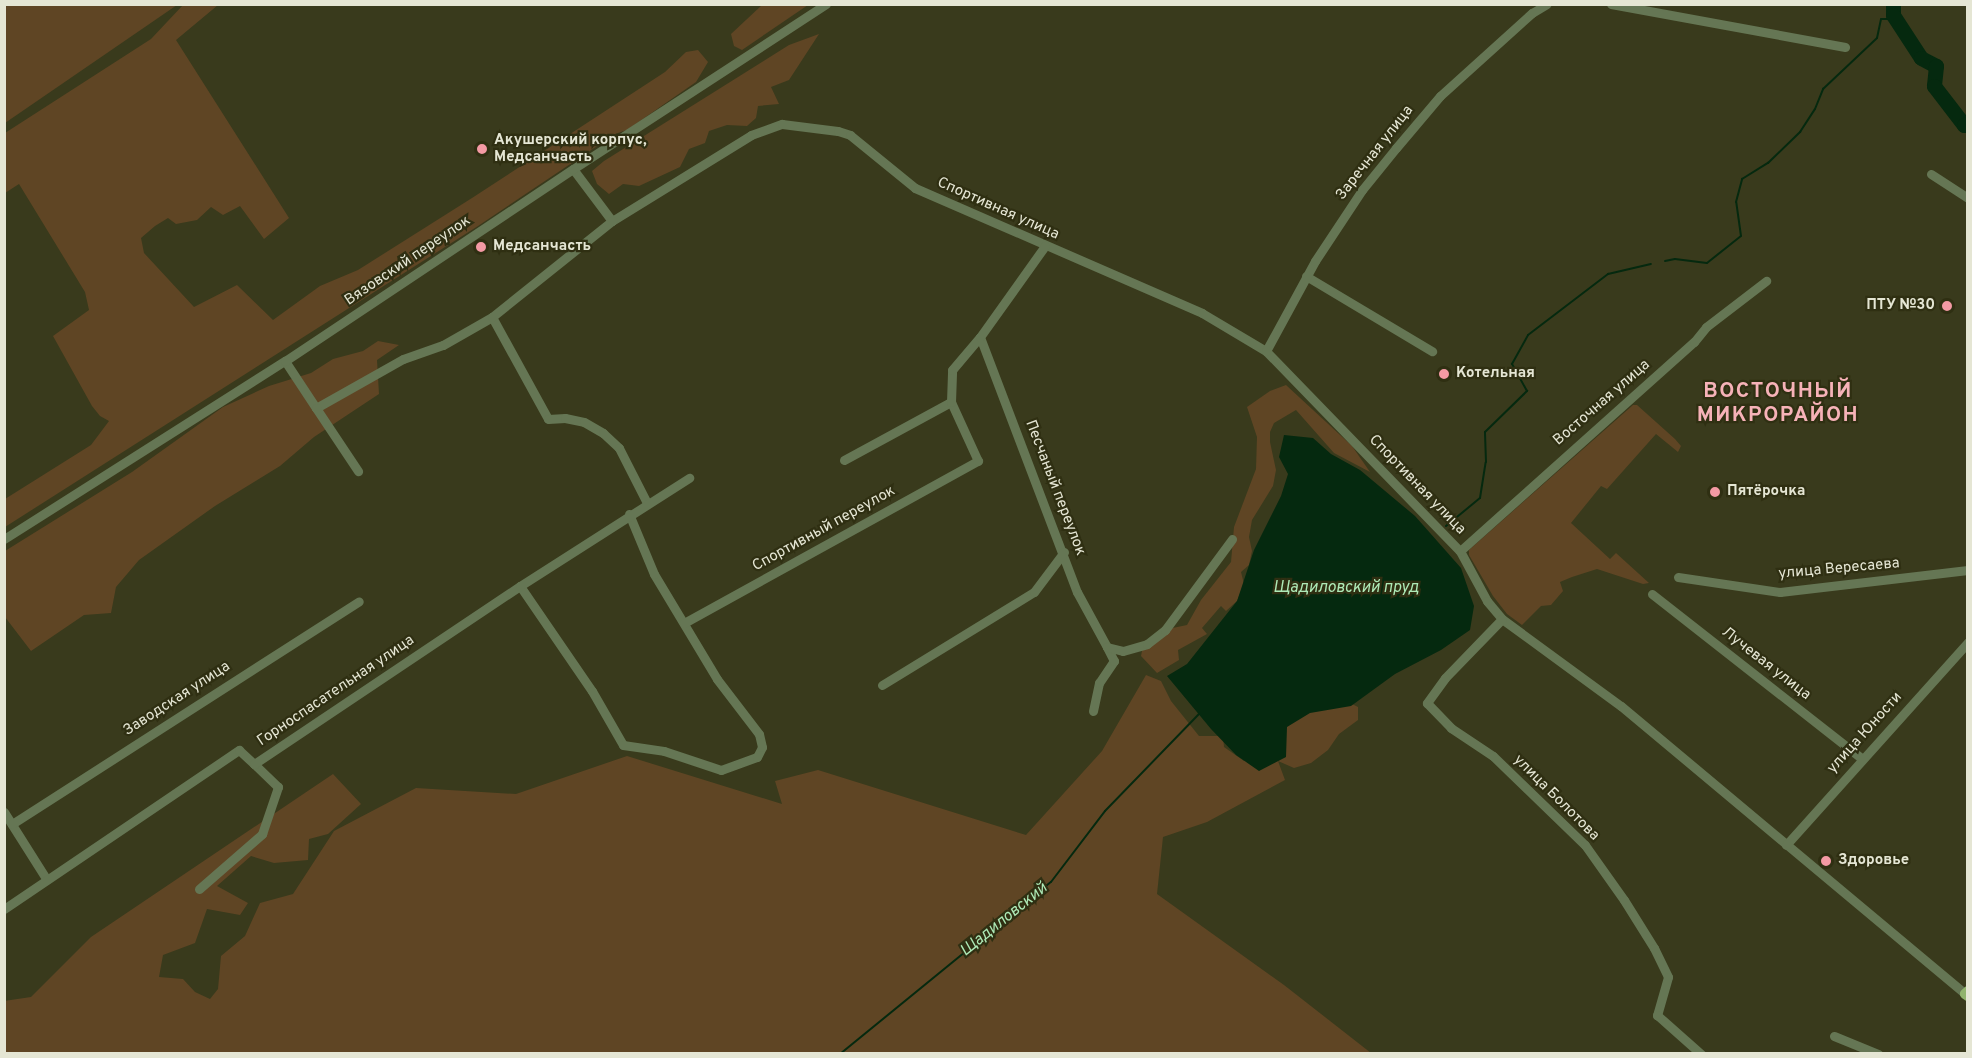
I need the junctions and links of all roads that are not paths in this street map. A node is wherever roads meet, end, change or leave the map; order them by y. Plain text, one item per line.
1 (826, 4) edge
2 (1547, 4) edge
3 (1611, 4) edge
4 (1845, 47) dead end
5 (573, 169) junction
6 (1931, 174) dead end
7 (1968, 198) edge
8 (612, 221) junction
9 (1045, 246) junction
10 (1306, 276) junction
11 (1766, 281) dead end
12 (492, 317) junction
13 (980, 337) junction
14 (1266, 351) junction
15 (1432, 351) dead end
16 (285, 361) junction
17 (951, 402) junction
18 (316, 408) junction
19 (844, 459) dead end
20 (358, 471) dead end
21 (689, 478) dead end
22 (647, 503) junction
23 (629, 514) junction
24 (4, 539) edge
25 (1232, 539) dead end
26 (1460, 551) junction
27 (1064, 552) junction
28 (1968, 570) edge
29 (1678, 578) dead end
30 (520, 586) junction
31 (1652, 594) dead end
32 (359, 600) dead end
33 (1502, 619) junction
34 (684, 623) junction
35 (1968, 642) edge
36 (1107, 647) junction
37 (882, 685) dead end
38 (1093, 711) dead end
39 (1861, 759) junction
40 (254, 764) junction
41 (4, 812) edge
42 (12, 824) junction
43 (1786, 845) junction
44 (46, 880) junction
45 (200, 889) dead end
46 (4, 909) edge
47 (1967, 994) edge
48 (1834, 1036) dead end
49 (1701, 1053) edge
50 (1878, 1053) edge

1 - 5 street, Вязовский переулок
2 - 10 street, Заречная улица
3 - 4 street
5 - 8 street
5 - 16 street, Вязовский переулок
6 - 7 street
8 - 9 street, Спортивная улица
8 - 12 street
9 - 13 street
9 - 14 street, Спортивная улица
10 - 14 street, Заречная улица
10 - 15 street
11 - 26 street, Восточная улица
12 - 18 street
12 - 22 street
13 - 17 street
13 - 27 street, Песчаный переулок
14 - 26 street, Спортивная улица
16 - 18 street
16 - 24 street, Вязовский переулок
17 - 19 street
17 - 34 street, Спортивный переулок
18 - 20 street
21 - 22 street, Горноспасательная улица
22 - 23 street, Горноспасательная улица
23 - 30 street, Горноспасательная улица
23 - 34 street
25 - 36 street
26 - 33 street, Спортивная улица
27 - 36 street, Песчаный переулок
27 - 37 street
28 - 29 street, улица Вересаева
30 - 34 street
30 - 40 street, Горноспасательная улица
31 - 39 street, Лучевая улица
32 - 42 street, Заводская улица
33 - 43 street, Спортивная улица
33 - 49 street, улица Болотова
35 - 39 street, улица Юности
36 - 38 street
39 - 43 street, улица Юности
40 - 44 street, Горноспасательная улица
40 - 45 street
41 - 42 street
42 - 44 street
43 - 47 street, Спортивная улица
44 - 46 street, Горноспасательная улица
48 - 50 street

